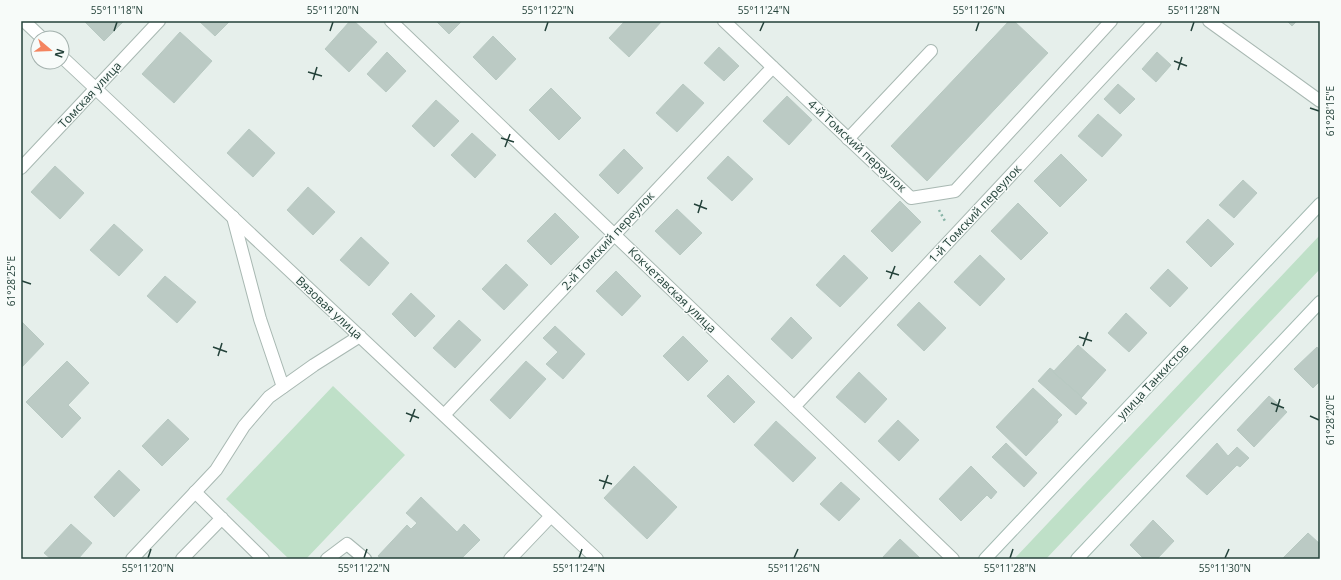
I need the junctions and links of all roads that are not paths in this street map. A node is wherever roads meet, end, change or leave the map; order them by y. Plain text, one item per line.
1 (24, 21) edge
2 (159, 21) edge
3 (391, 21) edge
4 (724, 21) edge
5 (1111, 21) edge
6 (1155, 21) edge
7 (1209, 21) edge
8 (34, 30) edge
9 (931, 51) dead end
10 (70, 64) edge
11 (773, 67) junction
12 (96, 88) junction
13 (1320, 101) edge
14 (848, 139) junction
15 (21, 168) edge
16 (1320, 204) edge
17 (233, 217) junction
18 (614, 235) junction
19 (1320, 302) edge
20 (360, 336) junction
21 (283, 387) junction
22 (794, 407) junction
23 (444, 415) junction
24 (195, 492) junction
25 (551, 516) junction
26 (222, 518) junction
27 (132, 559) edge
28 (182, 559) edge
29 (263, 559) edge
30 (327, 559) edge
31 (365, 559) edge
32 (510, 559) edge
33 (597, 559) edge
34 (953, 559) edge
35 (985, 559) edge
36 (1077, 559) edge

1 - 8 street
2 - 12 street, Томская улица
3 - 18 street, Кокчетавская улица
4 - 11 street, 4-й Томский переулок
5 - 14 street, 4-й Томский переулок
6 - 22 street, 1-й Томский переулок
7 - 13 street
9 - 14 street
10 - 12 street, Вязовая улица
11 - 14 street, 4-й Томский переулок
11 - 18 street, 2-й Томский переулок
12 - 15 street, Томская улица
12 - 17 street, Вязовая улица
16 - 35 street, улица Танкистов
17 - 20 street, Вязовая улица
17 - 21 street
18 - 22 street, Кокчетавская улица
18 - 23 street, 2-й Томский переулок
19 - 36 street
20 - 21 street
20 - 23 street, Вязовая улица
21 - 24 street
22 - 34 street, Кокчетавская улица
23 - 25 street, Вязовая улица
24 - 26 street
24 - 27 street
25 - 32 street
25 - 33 street, Вязовая улица
26 - 28 street
26 - 29 street
30 - 31 street

